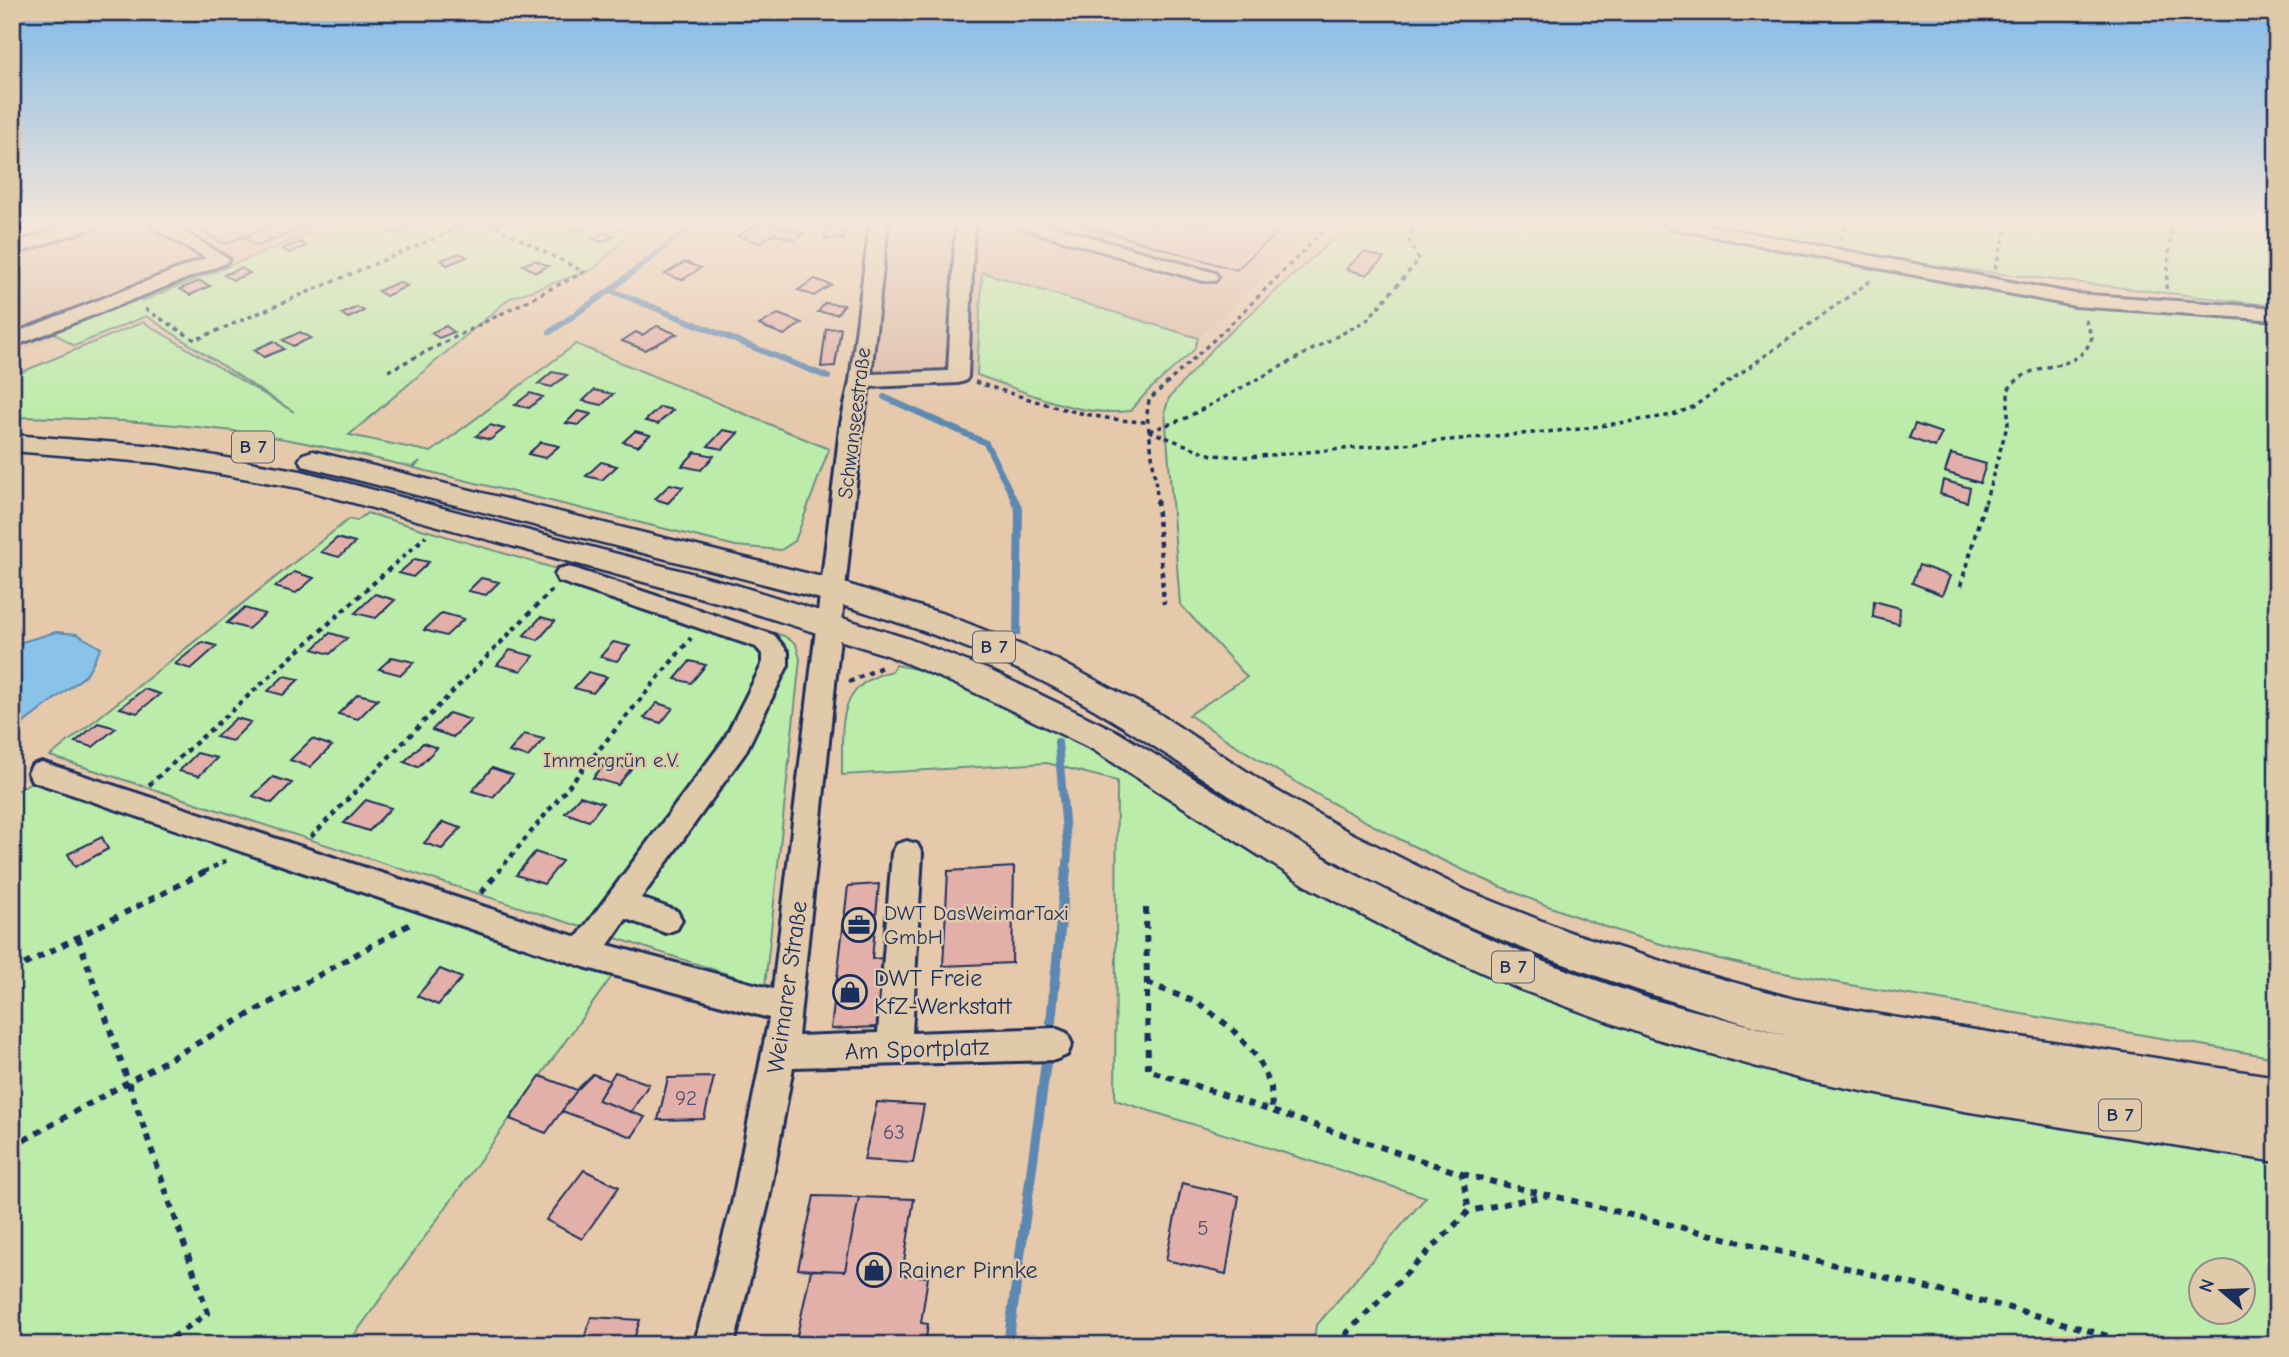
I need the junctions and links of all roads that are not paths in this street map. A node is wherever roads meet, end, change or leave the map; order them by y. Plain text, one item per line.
1 (152, 286) edge
2 (871, 286) edge
3 (962, 286) edge
4 (2006, 286) edge
5 (145, 308) road end
6 (2277, 314) edge
7 (12, 340) edge
8 (12, 362) edge
9 (860, 381) junction
10 (12, 423) edge
11 (12, 443) edge
12 (567, 575) road end
13 (834, 591) junction
14 (829, 624) junction
15 (42, 773) dead end
16 (907, 853) dead end
17 (620, 904) junction
18 (666, 920) dead end
19 (584, 953) junction
20 (787, 1008) junction
21 (1055, 1044) dead end
22 (894, 1050) junction
23 (779, 1052) junction
24 (2277, 1098) edge
25 (2277, 1140) edge
26 (714, 1345) edge

1 - 7 street
2 - 9 street, Schwanseestraße
3 - 9 street
4 - 6 street
5 - 8 street
9 - 13 street, Schwanseestraße
10 - 13 main road, B 7
11 - 14 main road, B 7
12 - 17 street
13 - 14 street, Schwanseestraße
13 - 24 main road, B 7
14 - 20 street, Weimarer Straße
14 - 25 main road, B 7
15 - 19 street
16 - 22 street
17 - 18 street
17 - 19 street
19 - 20 street
20 - 23 street, Weimarer Straße
21 - 22 street, Am Sportplatz
22 - 23 street, Am Sportplatz
23 - 26 street, Weimarer Straße

